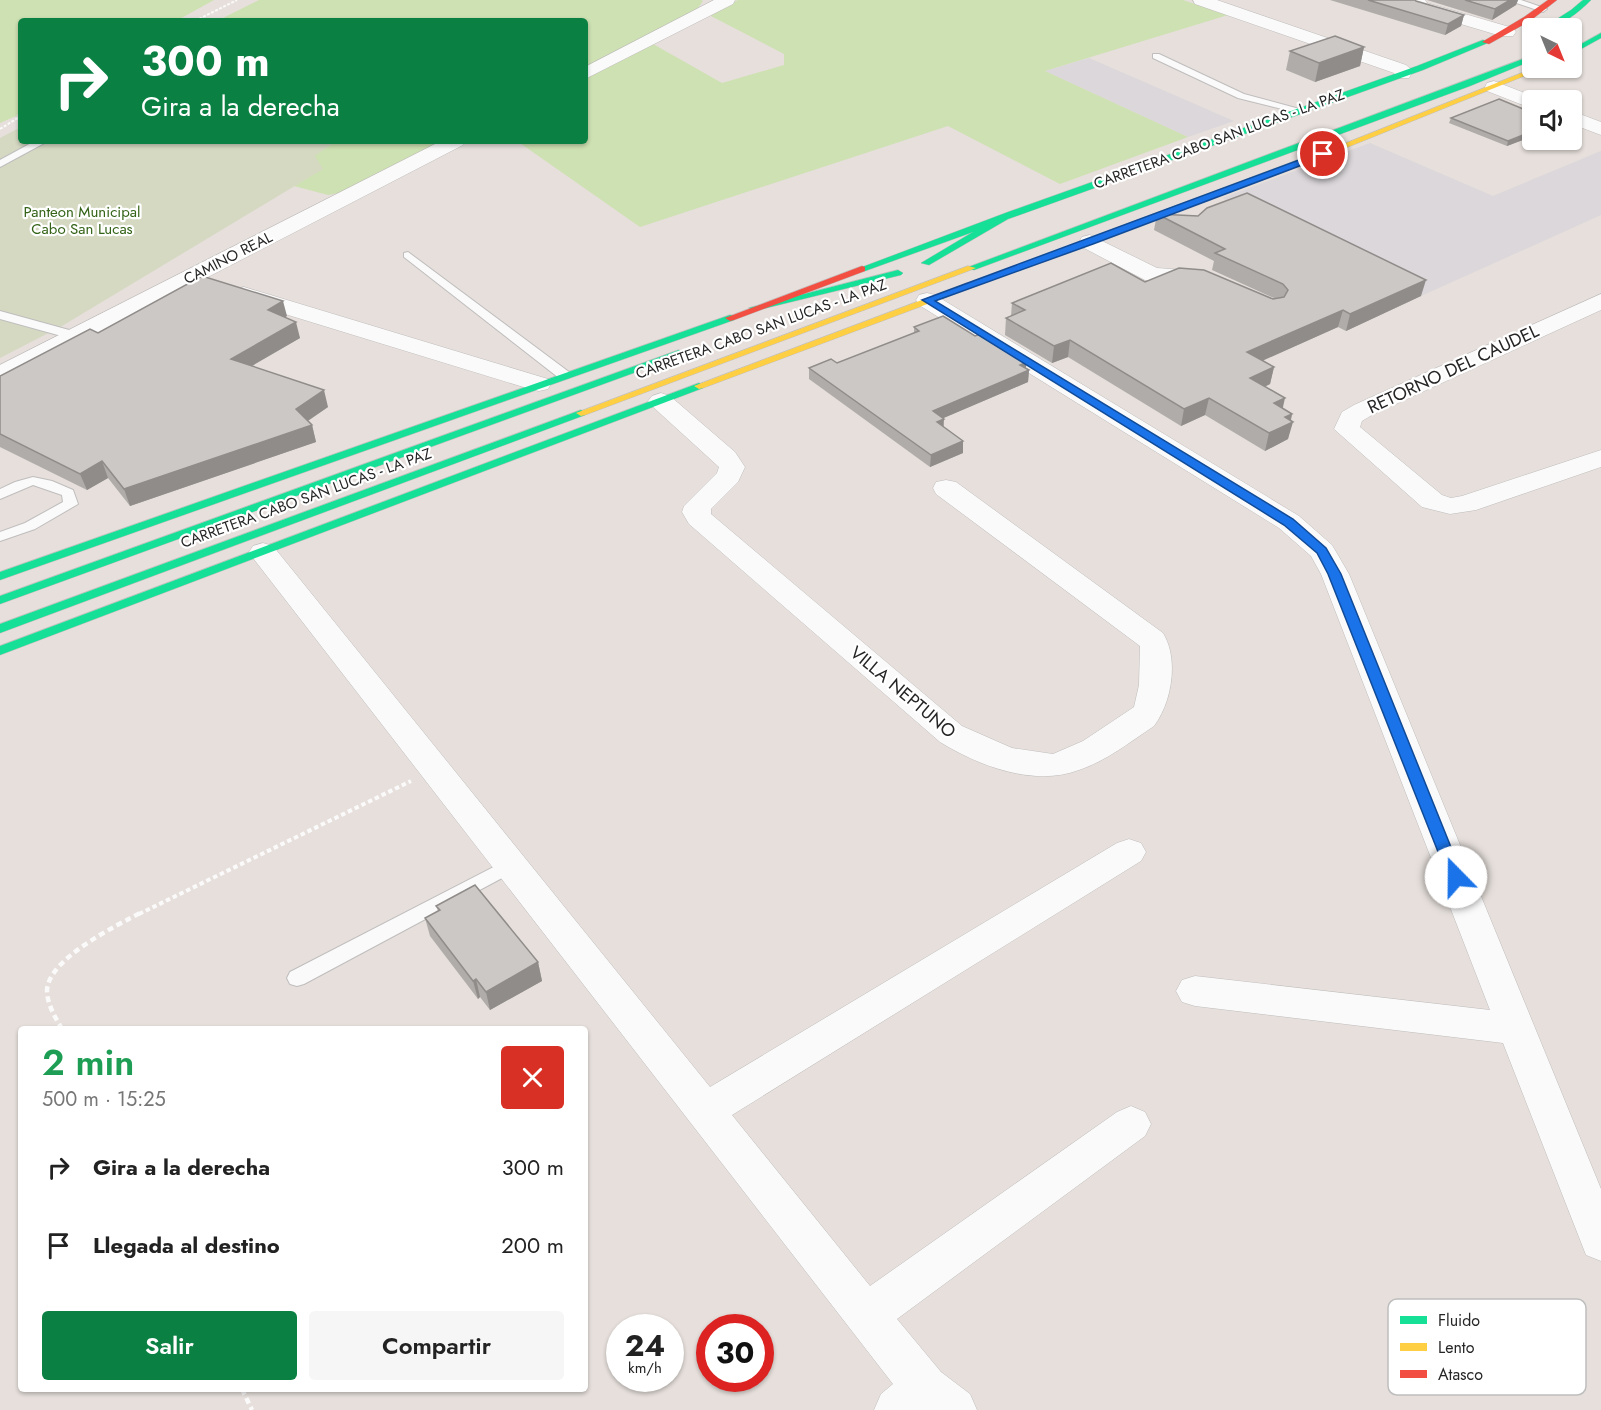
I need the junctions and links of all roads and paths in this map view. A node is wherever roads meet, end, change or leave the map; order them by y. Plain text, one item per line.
1 (237, 0) edge
2 (727, 0) edge
3 (1417, 0) edge
4 (1512, 0) edge
5 (1587, 0) edge
6 (1215, 1) edge
7 (1548, 4) edge
8 (201, 18) edge
9 (1564, 18) edge
10 (1507, 32) junction
11 (1601, 35) edge
12 (1582, 46) edge
13 (1156, 56) dead end
14 (1522, 62) edge
15 (1453, 70) dead end
16 (588, 72) edge
17 (1522, 75) edge
18 (1407, 78) junction
19 (1494, 87) junction
20 (1522, 98) edge
21 (1302, 111) junction
22 (18, 118) edge
23 (1582, 121) edge
24 (0, 129) edge
25 (1601, 129) edge
26 (1365, 138) junction
27 (37, 144) edge
28 (450, 144) edge
29 (0, 164) edge
30 (1242, 167) junction
31 (1011, 214) junction
32 (1004, 235) dead end
33 (1090, 242) junction
34 (408, 255) dead end
35 (912, 268) junction
36 (191, 277) junction
37 (1217, 281) edge
38 (927, 300) junction
39 (1601, 302) edge
40 (754, 308) junction
41 (0, 315) edge
42 (777, 317) dead end
43 (76, 336) junction
44 (690, 349) dead end
45 (0, 375) edge
46 (564, 375) junction
47 (539, 384) junction
48 (661, 401) junction
49 (1601, 458) edge
50 (946, 488) dead end
51 (0, 495) edge
52 (0, 537) edge
53 (263, 552) junction
54 (0, 576) edge
55 (0, 600) edge
56 (0, 629) edge
57 (0, 651) edge
58 (436, 770) junction
59 (1129, 852) dead end
60 (511, 865) junction
61 (297, 978) dead end
62 (1195, 991) dead end
63 (60, 1026) edge
64 (1516, 1029) junction
65 (704, 1112) junction
66 (1131, 1124) dead end
67 (1601, 1241) edge
68 (866, 1315) junction
69 (243, 1392) edge
70 (925, 1403) edge
71 (252, 1410) edge

1 - 8 path
2 - 16 street
3 - 10 street
4 - 7 lane
5 - 9 main road
6 - 18 street
7 - 10 main road
10 - 18 main road
11 - 12 main road
13 - 21 lane
14 - 30 main road, CARRETERA CABO SAN LUCAS - LA PAZ
15 - 18 main road
17 - 19 main road
18 - 21 main road
19 - 20 street
19 - 26 main road
21 - 31 main road
22 - 24 path
23 - 25 street
26 - 30 main road
26 - 33 main road
27 - 29 lane
28 - 36 street, CAMINO REAL
30 - 56 main road, CARRETERA CABO SAN LUCAS - LA PAZ
31 - 35 main road
31 - 40 main road
32 - 35 main road, CARRETERA CABO SAN LUCAS - LA PAZ
33 - 37 street
33 - 38 main road
34 - 46 lane
35 - 40 main road
35 - 42 main road, CARRETERA CABO SAN LUCAS - LA PAZ
36 - 43 street, CAMINO REAL
36 - 47 street
38 - 48 main road
38 - 64 street
39 - 49 street, RETORNO DEL CAUDEL
40 - 46 main road
41 - 43 lane
43 - 45 street, CAMINO REAL
44 - 55 main road, CARRETERA CABO SAN LUCAS - LA PAZ
46 - 47 main road
47 - 54 main road
48 - 50 street, VILLA NEPTUNO
48 - 53 main road
51 - 52 lane
53 - 57 main road
53 - 58 street
58 - 60 street
58 - 63 path
59 - 65 street
60 - 61 lane
60 - 65 street
62 - 64 street
64 - 67 street
65 - 68 street
66 - 68 street
68 - 70 street
69 - 71 path

